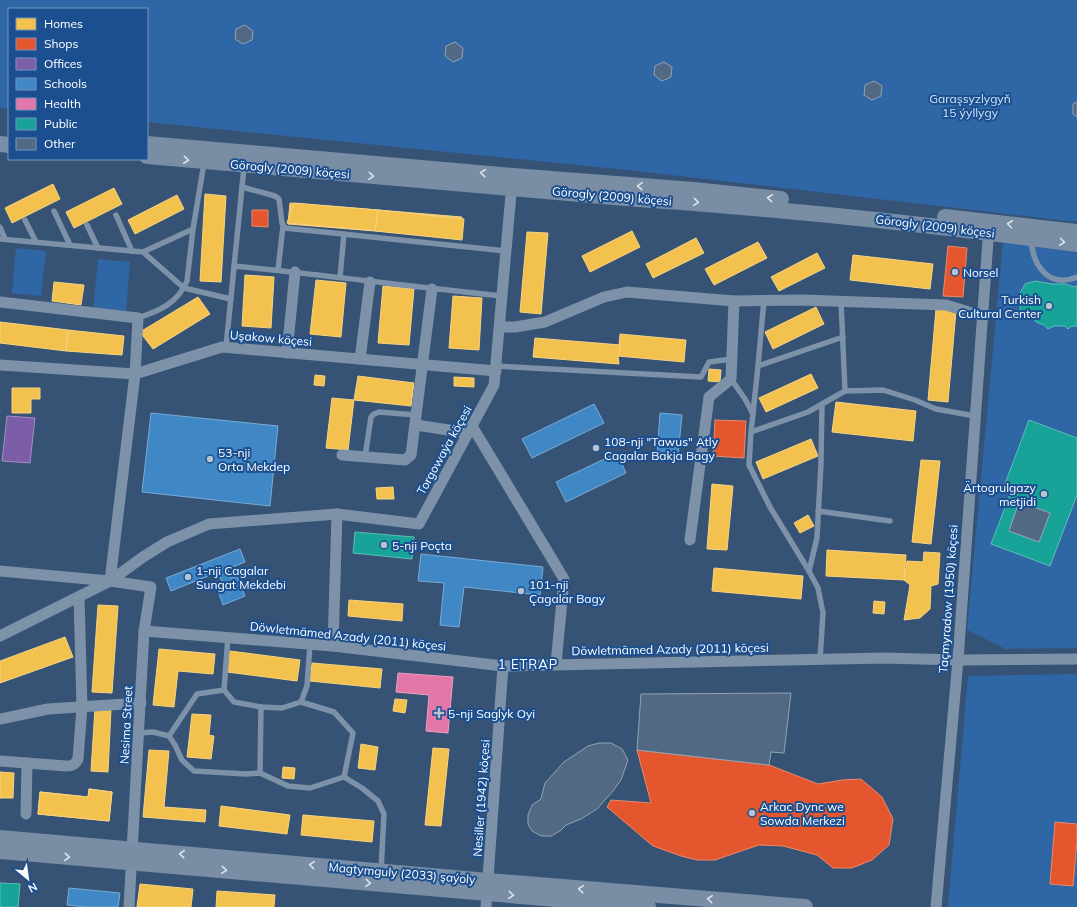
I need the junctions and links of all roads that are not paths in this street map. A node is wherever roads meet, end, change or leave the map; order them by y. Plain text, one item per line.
1 (148, 144) edge
2 (204, 155) junction
3 (148, 156) edge
4 (245, 159) junction
5 (512, 182) junction
6 (242, 188) junction
7 (54, 211) dead end
8 (116, 215) dead end
9 (25, 220) dead end
10 (87, 225) dead end
11 (283, 226) junction
12 (989, 227) junction
13 (0, 228) edge
14 (193, 229) junction
15 (1077, 232) edge
16 (344, 234) junction
17 (1031, 238) junction
18 (2, 239) edge
19 (36, 242) junction
20 (1077, 244) edge
21 (70, 245) junction
22 (98, 248) junction
23 (132, 251) junction
24 (506, 251) junction
25 (143, 252) junction
26 (234, 266) junction
27 (278, 270) junction
28 (295, 272) junction
29 (340, 277) junction
30 (1077, 277) edge
31 (370, 282) junction
32 (184, 288) junction
33 (432, 289) junction
34 (502, 296) junction
35 (231, 299) junction
36 (764, 300) junction
37 (734, 301) junction
38 (841, 301) junction
39 (0, 302) edge
40 (982, 316) junction
41 (138, 318) junction
42 (500, 327) junction
43 (843, 337) junction
44 (226, 347) junction
45 (287, 352) junction
46 (360, 359) junction
47 (732, 360) junction
48 (0, 365) edge
49 (423, 365) junction
50 (758, 366) junction
51 (496, 369) junction
52 (135, 374) junction
53 (731, 379) junction
54 (845, 391) junction
55 (822, 404) junction
56 (753, 414) junction
57 (975, 416) junction
58 (416, 420) junction
59 (470, 430) junction
60 (751, 432) junction
61 (342, 455) dead end
62 (365, 457) junction
63 (818, 511) junction
64 (337, 514) junction
65 (890, 521) dead end
66 (690, 540) dead end
67 (0, 571) edge
68 (809, 571) junction
69 (110, 581) junction
70 (78, 597) junction
71 (144, 631) junction
72 (0, 636) edge
73 (228, 637) junction
74 (310, 644) junction
75 (333, 646) junction
76 (820, 659) junction
77 (1077, 659) edge
78 (958, 660) junction
79 (556, 664) junction
80 (503, 666) junction
81 (224, 690) junction
82 (301, 702) junction
83 (141, 703) junction
84 (82, 707) junction
85 (261, 707) junction
86 (0, 719) edge
87 (139, 733) junction
88 (168, 736) junction
89 (0, 761) edge
90 (27, 763) junction
91 (260, 773) junction
92 (344, 777) junction
93 (26, 814) dead end
94 (0, 838) edge
95 (0, 851) edge
96 (132, 856) junction
97 (381, 872) junction
98 (487, 894) edge
99 (568, 904) edge
100 (129, 907) edge
101 (648, 907) edge
102 (805, 907) edge
103 (936, 907) edge

1 - 2 main road, Görogly (2009) köçesi
3 -> 2 main road, Görogly (2009) köçesi
2 - 4 main road, Görogly (2009) köçesi
2 - 14 lane
4 - 5 main road, Görogly (2009) köçesi
4 - 6 lane
5 - 12 main road, Görogly (2009) köçesi
5 - 24 street, Torgowaýa köçesi
6 - 11 lane
6 - 26 lane
7 - 21 lane
8 - 23 lane
9 - 19 lane
10 - 22 lane
11 - 16 lane
11 - 27 lane
15 -> 12 main road, Görogly (2009) köçesi
12 - 17 main road, Görogly (2009) köçesi
12 - 40 street, Taçmyradow (1950) köçesi
13 - 18 lane
14 - 25 lane
14 - 32 lane
16 - 24 lane
16 - 29 lane
17 -> 20 main road, Görogly (2009) köçesi
17 - 30 lane
18 - 19 lane
19 - 21 lane
21 - 22 lane
22 - 23 lane
23 - 25 lane
24 - 34 street, Torgowaýa köçesi
25 - 32 lane
26 - 27 lane
26 - 35 lane
27 - 28 lane
28 - 29 lane
28 - 45 street
29 - 31 lane
31 - 33 lane
31 - 46 street
32 - 35 lane
32 - 41 lane
33 - 34 lane
33 - 49 street
34 - 42 street, Torgowaýa köçesi
35 - 44 lane
36 - 37 street
36 - 38 street
36 - 50 lane
37 - 42 street
37 - 47 street
38 - 40 street
38 - 43 lane
39 - 41 street
40 - 57 street, Taçmyradow (1950) köçesi
41 - 52 street
42 - 51 street, Torgowaýa köçesi
43 - 50 lane
43 - 54 lane
44 - 45 street, Uşakow köçesi
44 - 52 street, Uşakow köçesi
45 - 46 street, Uşakow köçesi
46 - 49 street, Uşakow köçesi
47 - 51 lane
47 - 53 street
48 - 52 street, Uşakow köçesi
49 - 51 street, Uşakow köçesi
49 - 58 street
50 - 56 lane
51 - 59 street, Torgowaýa köçesi
52 - 69 street
53 - 56 lane
53 - 66 street
54 - 55 lane
54 - 57 lane
55 - 60 lane
55 - 63 lane
56 - 60 lane
57 - 78 street, Taçmyradow (1950) köçesi
58 - 59 street
58 - 62 street
58 - 62 lane
59 - 64 street, Torgowaýa köçesi
59 - 79 street
60 - 68 lane
61 - 62 street
63 - 65 lane
63 - 68 lane
64 - 69 street
64 - 75 street
67 - 69 street
68 - 76 lane
69 - 70 street
69 - 71 street, Nesima Street
70 - 72 street
70 - 84 street
71 - 73 street, Döwletmämed Azady (2011) köçesi
71 - 83 street, Nesima Street
73 - 74 street, Döwletmämed Azady (2011) köçesi
73 - 81 lane
74 - 75 street, Döwletmämed Azady (2011) köçesi
74 - 82 lane
75 - 80 street, Döwletmämed Azady (2011) köçesi
76 - 78 street, Döwletmämed Azady (2011) köçesi
76 - 79 street, Döwletmämed Azady (2011) köçesi
77 - 78 street, Döwletmämed Azady (2011) köçesi
78 - 103 street, Taçmyradow (1950) köçesi
79 - 80 street, Döwletmämed Azady (2011) köçesi
80 - 98 street, Nesiller (1942) köçesi
81 - 85 lane
81 - 88 lane
82 - 85 lane
82 - 92 lane
83 - 84 street
83 - 87 street, Nesima Street
84 - 86 street
84 - 90 street
85 - 91 lane
87 - 88 lane
87 - 96 street, Nesima Street
88 - 91 lane
89 - 90 street
90 - 93 street
91 - 92 lane
92 - 97 lane
94 - 96 main road, Magtymguly (2033) şaýoly
95 -> 96 main road, Magtymguly (2033) şaýoly
97 -> 96 main road, Magtymguly (2033) şaýoly
96 -> 98 main road, Magtymguly (2033) şaýoly
96 - 100 street, Nesima Street
97 - 98 main road, Magtymguly (2033) şaýoly
98 -> 99 main road, Magtymguly (2033) şaýoly
102 -> 98 main road, Magtymguly (2033) şaýoly
99 - 101 main road, Magtymguly (2033) şaýoly

